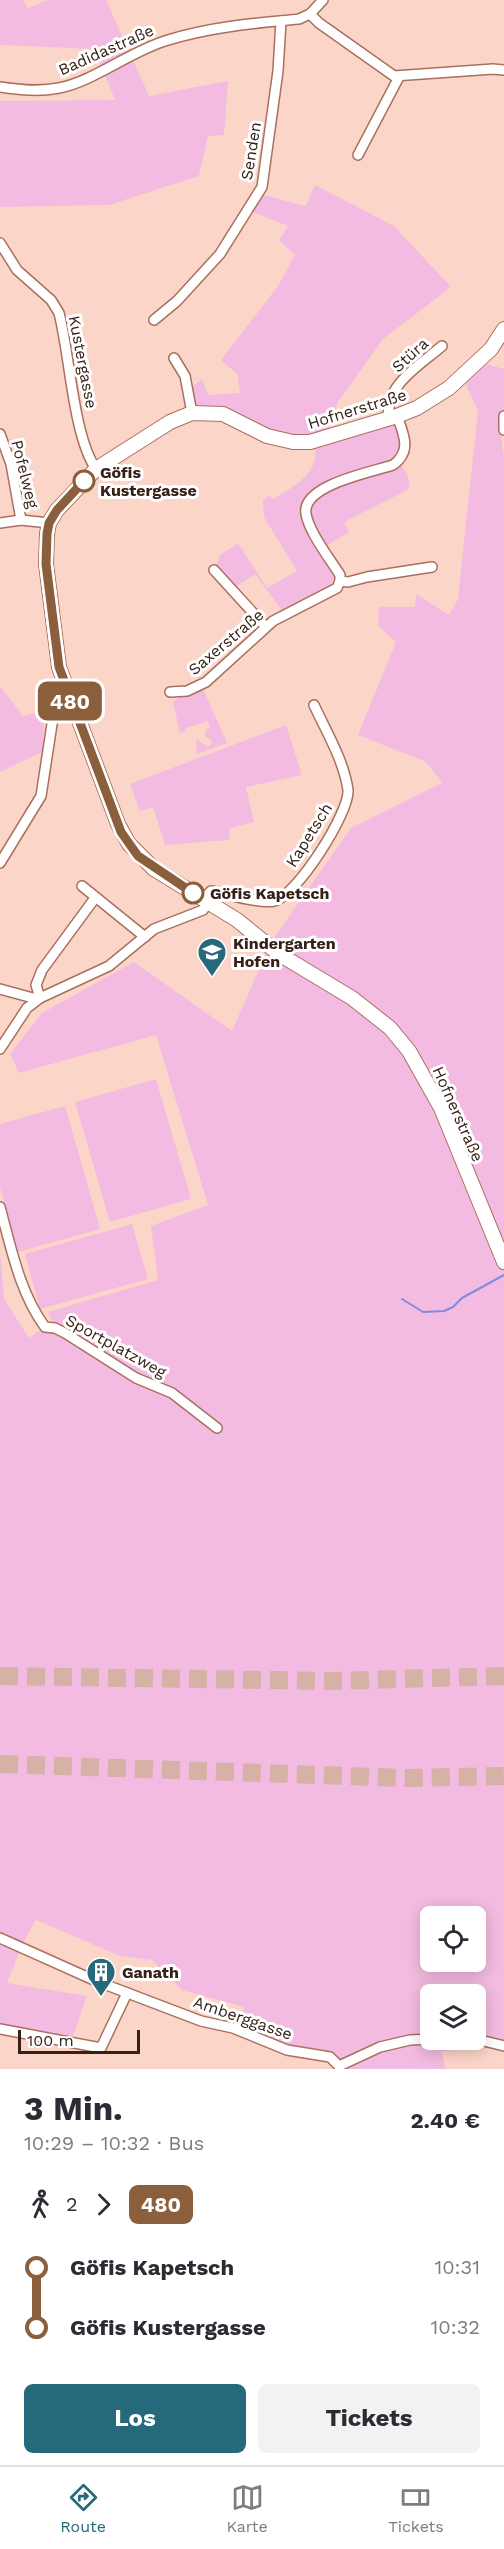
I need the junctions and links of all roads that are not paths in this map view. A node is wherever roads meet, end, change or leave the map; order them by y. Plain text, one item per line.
1 (323, 0) edge
2 (310, 14) junction
3 (281, 21) junction
4 (504, 70) edge
5 (399, 77) junction
6 (0, 87) edge
7 (358, 155) dead end
8 (0, 243) edge
9 (154, 320) dead end
10 (502, 336) edge
11 (442, 346) dead end
12 (174, 358) dead end
13 (192, 413) junction
14 (504, 416) edge
15 (393, 418) junction
16 (504, 430) edge
17 (0, 434) edge
18 (96, 469) junction
19 (21, 520) junction
20 (0, 523) edge
21 (49, 523) junction
22 (432, 567) dead end
23 (214, 570) dead end
24 (340, 581) junction
25 (266, 627) junction
26 (66, 688) junction
27 (170, 692) dead end
28 (314, 705) dead end
29 (0, 864) edge
30 (82, 886) dead end
31 (95, 898) junction
32 (206, 901) junction
33 (145, 937) junction
34 (0, 989) edge
35 (40, 998) junction
36 (0, 1049) edge
37 (0, 1207) edge
38 (504, 1262) edge
39 (217, 1428) dead end
40 (0, 1938) edge
41 (127, 1993) junction
42 (0, 2029) edge
43 (420, 2039) edge
44 (486, 2042) edge
45 (504, 2046) edge
46 (338, 2067) edge

1 - 2 street
2 - 3 street, Badidastraße
2 - 5 street
3 - 6 street, Badidastraße
3 - 9 street, Senden
4 - 5 street
5 - 7 street
8 - 18 street, Kustergasse
10 - 15 main road, Hofnerstraße
11 - 15 street, Stüra
12 - 13 street
13 - 15 main road, Hofnerstraße
13 - 18 main road, Hofnerstraße
14 - 16 street
15 - 24 street
17 - 19 street, Pofelweg
18 - 21 main road, Hofnerstraße
19 - 20 street
19 - 21 street
21 - 26 main road, Hofnerstraße
22 - 24 street
23 - 25 street
24 - 25 street, Saxerstraße
25 - 27 street, Saxerstraße
26 - 29 street
26 - 32 main road, Hofnerstraße
28 - 32 street, Kapetsch
30 - 31 street
31 - 33 street
31 - 35 street
32 - 33 street
32 - 38 main road, Hofnerstraße
33 - 35 street
34 - 35 street
35 - 36 street
37 - 39 street, Sportplatzweg
40 - 41 street, Amberggasse
41 - 42 street
41 - 46 street, Amberggasse
43 - 46 street
44 - 45 street

